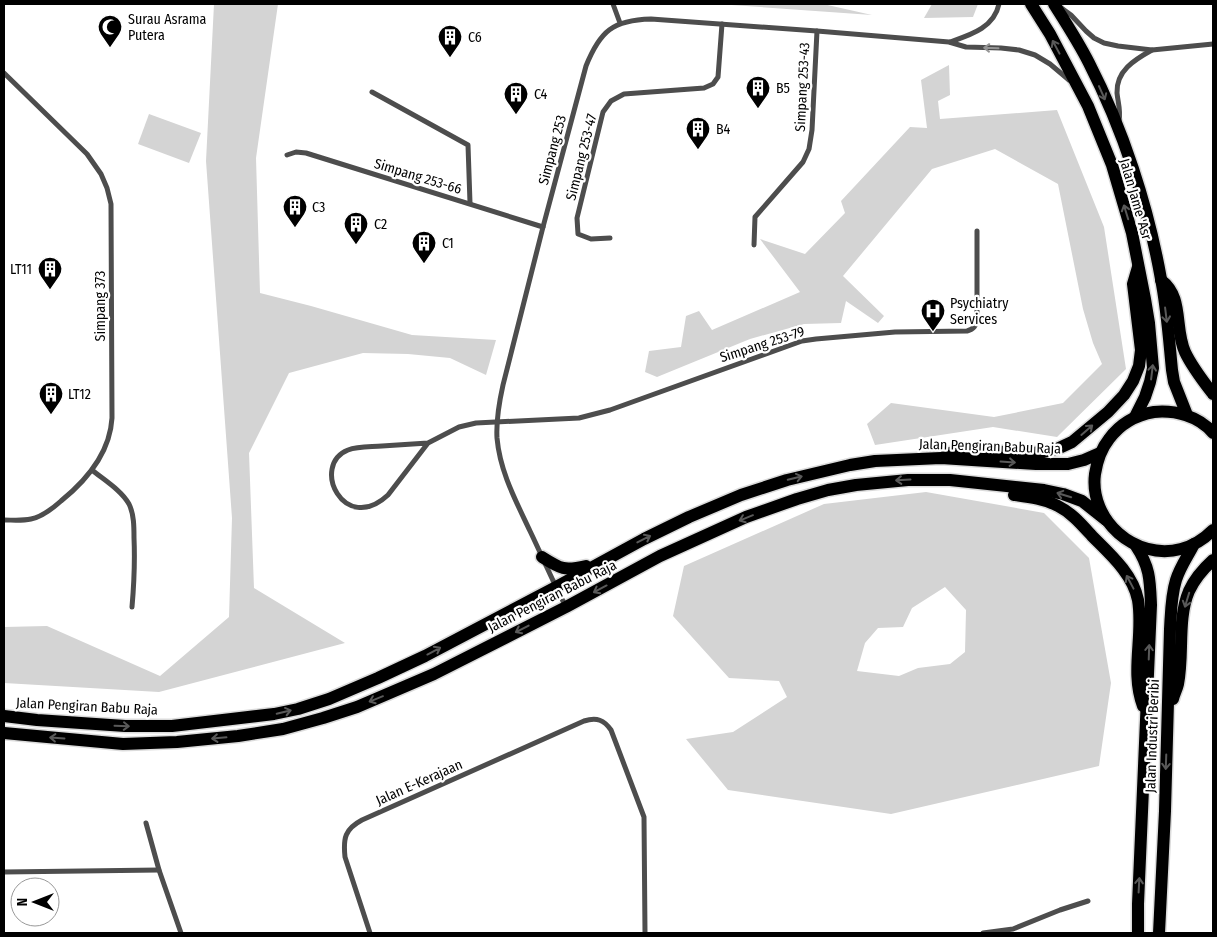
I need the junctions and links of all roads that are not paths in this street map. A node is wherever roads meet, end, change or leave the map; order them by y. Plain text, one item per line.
1 (613, 4) edge
2 (999, 4) edge
3 (1031, 4) edge
4 (1055, 5) edge
5 (620, 23) junction
6 (722, 24) junction
7 (817, 31) junction
8 (950, 42) junction
9 (1213, 44) edge
10 (1152, 50) junction
11 (4, 73) edge
12 (1079, 89) junction
13 (372, 92) dead end
14 (1117, 126) junction
15 (287, 154) dead end
16 (470, 203) junction
17 (543, 226) junction
18 (977, 231) dead end
19 (610, 238) dead end
20 (754, 246) dead end
21 (1139, 264) junction
22 (1161, 280) junction
23 (1213, 394) edge
24 (1187, 415) junction
25 (1136, 417) junction
26 (497, 423) junction
27 (1213, 433) edge
28 (428, 443) junction
29 (1100, 453) junction
30 (942, 458) junction
31 (92, 470) junction
32 (950, 480) junction
33 (4, 520) edge
34 (1106, 520) junction
35 (1206, 537) edge
36 (1136, 546) junction
37 (542, 557) junction
38 (1213, 560) edge
39 (599, 564) junction
40 (556, 587) junction
41 (132, 607) dead end
42 (566, 607) junction
43 (1168, 714) junction
44 (1146, 715) junction
45 (4, 716) edge
46 (4, 734) edge
47 (146, 823) dead end
48 (159, 870) junction
49 (4, 872) edge
50 (1088, 901) dead end
51 (182, 933) edge
52 (370, 933) edge
53 (645, 933) edge
54 (982, 933) edge
55 (1138, 933) edge
56 (1159, 933) edge

1 - 5 street
2 - 8 street, Simpang 253
12 -> 3 main road, Jalan Jame 'Asr
4 - 10 street
4 -> 14 main road, Jalan Jame 'Asr
5 - 6 street, Simpang 253
5 - 17 street, Simpang 253
6 - 7 street, Simpang 253
6 - 19 street, Simpang 253-47
7 - 8 street, Simpang 253
7 - 20 street, Simpang 253-43
12 -> 8 street, Simpang 253
9 - 10 street
10 - 14 street
11 - 31 street, Simpang 373
21 -> 12 main road, Jalan Jame 'Asr
13 - 16 street
14 - 22 main road, Jalan Jame 'Asr
15 - 16 street, Simpang 253-66
16 - 17 street, Simpang 253-66
17 - 26 street, Simpang 253
18 - 26 street, Simpang 253-79
25 -> 21 main road, Jalan Jame 'Asr
30 -> 21 main road
22 - 23 main road
22 -> 24 main road, Jalan Jame 'Asr
24 - 25 main road
24 - 27 main road
25 - 29 main road
26 - 28 street
26 - 37 street, Simpang 253
28 - 28 street
30 -> 29 main road, Jalan Pengiran Babu Raja
29 - 34 main road
39 -> 30 main road, Jalan Pengiran Babu Raja
31 - 33 street, Simpang 373
31 - 41 street
34 -> 32 main road, Jalan Pengiran Babu Raja
32 -> 42 main road, Jalan Pengiran Babu Raja
44 -> 32 main road
34 - 36 main road
35 - 36 main road
35 - 43 main road, Jalan Industri Beribi
44 -> 36 main road, Jalan Industri Beribi
37 - 39 main road
37 - 40 street, Simpang 253
38 -> 43 main road
39 - 40 main road, Jalan Pengiran Babu Raja
40 - 42 street, Simpang 253
45 -> 40 main road, Jalan Pengiran Babu Raja
42 -> 46 main road, Jalan Pengiran Babu Raja
43 -> 56 main road, Jalan Industri Beribi
55 -> 44 main road, Jalan Industri Beribi
47 - 48 street
48 - 49 street
48 - 51 street
50 - 54 street
52 - 53 street, Jalan E-Kerajaan

